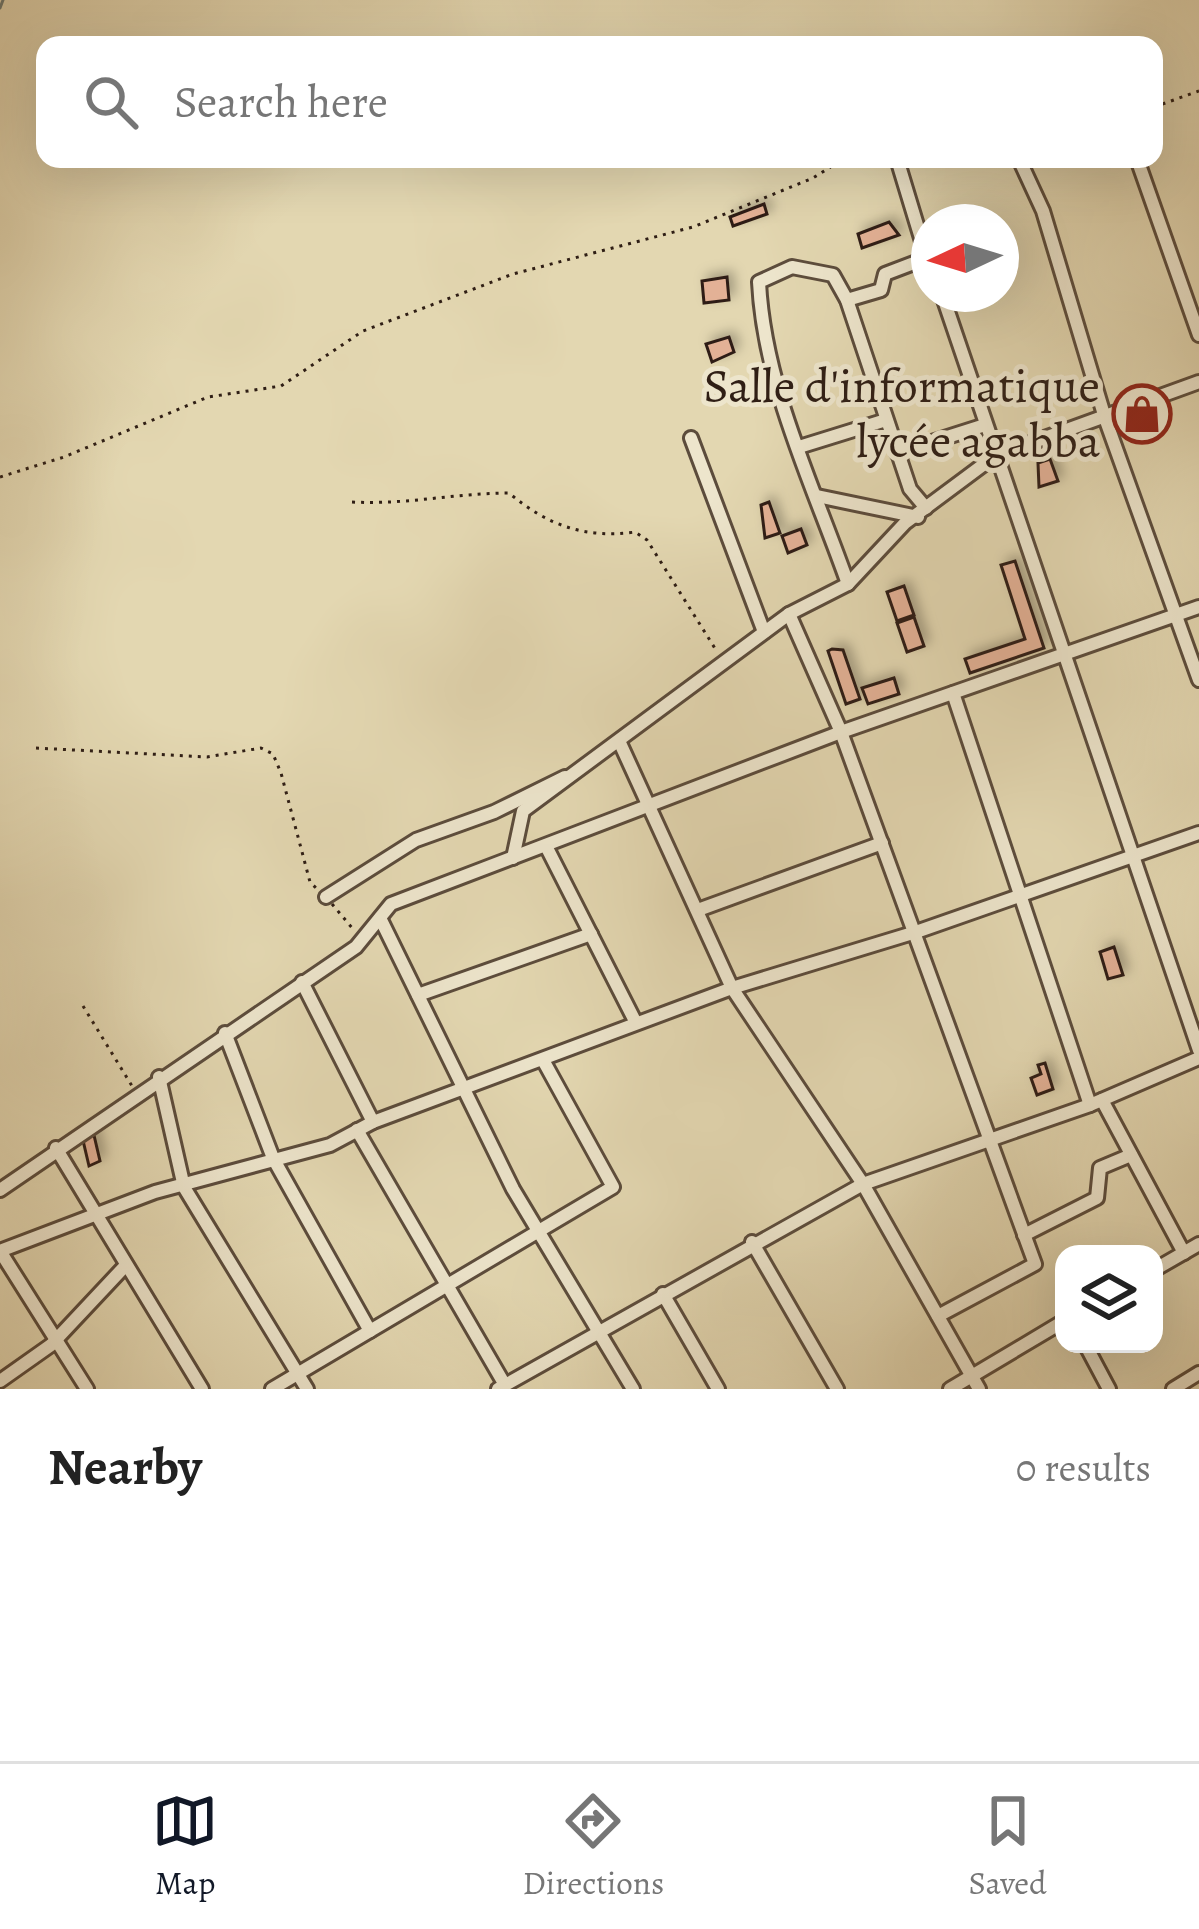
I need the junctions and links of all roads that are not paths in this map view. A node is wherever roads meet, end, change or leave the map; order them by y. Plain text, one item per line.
1 (900, 168) edge
2 (1023, 168) edge
3 (1139, 168) edge
4 (911, 205) edge
5 (911, 266) edge
6 (847, 300) junction
7 (948, 312) edge
8 (1199, 335) edge
9 (1199, 382) edge
10 (1105, 418) junction
11 (886, 420) junction
12 (985, 424) junction
13 (691, 438) dead end
14 (800, 447) junction
15 (897, 453) junction
16 (995, 456) junction
17 (817, 496) junction
18 (922, 513) junction
19 (848, 584) junction
20 (1199, 607) edge
21 (789, 614) junction
22 (1175, 615) junction
23 (764, 632) junction
24 (1063, 655) junction
25 (1199, 680) edge
26 (953, 693) junction
27 (841, 732) junction
28 (620, 743) junction
29 (574, 775) junction
30 (652, 806) junction
31 (1199, 832) edge
32 (882, 843) junction
33 (546, 846) junction
34 (1130, 855) junction
35 (513, 858) junction
36 (1019, 893) junction
37 (326, 897) road end
38 (698, 910) junction
39 (380, 918) junction
40 (916, 932) junction
41 (591, 934) junction
42 (302, 982) junction
43 (732, 988) junction
44 (418, 995) junction
45 (636, 1023) junction
46 (225, 1034) junction
47 (1199, 1054) edge
48 (543, 1060) junction
49 (159, 1077) junction
50 (466, 1090) junction
51 (1096, 1103) junction
52 (373, 1122) junction
53 (357, 1130) junction
54 (988, 1139) junction
55 (56, 1148) junction
56 (1131, 1155) junction
57 (274, 1158) junction
58 (863, 1184) junction
59 (184, 1187) junction
60 (0, 1190) edge
61 (97, 1216) junction
62 (538, 1232) junction
63 (1024, 1235) junction
64 (752, 1242) junction
65 (1199, 1244) edge
66 (0, 1251) edge
67 (1184, 1252) junction
68 (126, 1265) junction
69 (1163, 1265) edge
70 (449, 1284) junction
71 (663, 1294) junction
72 (938, 1316) junction
73 (1055, 1327) edge
74 (599, 1330) junction
75 (370, 1331) junction
76 (56, 1340) junction
77 (1090, 1353) edge
78 (298, 1373) junction
79 (1199, 1373) edge
80 (0, 1381) edge
81 (976, 1383) edge
82 (502, 1387) edge
83 (87, 1389) edge
84 (202, 1389) edge
85 (272, 1389) edge
86 (307, 1389) edge
87 (634, 1389) edge
88 (718, 1389) edge
89 (837, 1389) edge
90 (950, 1389) edge
91 (1109, 1389) edge
92 (1173, 1389) edge

1 - 4 street
2 - 10 street
3 - 8 street
5 - 6 street
6 - 11 street
6 - 14 street
7 - 12 street
9 - 10 street
10 - 16 street
10 - 22 street
11 - 14 street
11 - 15 street
12 - 15 street
12 - 16 street
13 - 23 street
14 - 17 street
15 - 18 street
16 - 18 street
16 - 24 street
17 - 18 street
17 - 19 street
18 - 19 street
19 - 21 street
20 - 22 street
21 - 23 street
21 - 27 street
22 - 24 street
22 - 25 street
23 - 28 street
24 - 26 street
24 - 34 street
26 - 27 street
26 - 36 street
27 - 30 street
27 - 32 street
28 - 29 street
28 - 30 street
29 - 35 street
29 - 37 street
30 - 33 street
30 - 38 street
31 - 34 street
32 - 38 street
32 - 40 street
33 - 35 street
33 - 41 street
34 - 36 street
34 - 47 street
35 - 39 street
36 - 40 street
36 - 51 street
38 - 43 street
39 - 42 street
39 - 44 street
40 - 43 street
40 - 54 street
41 - 44 street
41 - 45 street
42 - 46 street
42 - 52 street
43 - 45 street
43 - 58 street
44 - 50 street
45 - 48 street
46 - 49 street
46 - 57 street
47 - 51 street
48 - 50 street
48 - 62 street
49 - 55 street
49 - 59 street
50 - 52 street
50 - 62 street
51 - 54 street
51 - 56 street
52 - 53 street
53 - 57 street
53 - 70 street
54 - 58 street
54 - 63 street
55 - 60 street
55 - 61 street
56 - 63 street
56 - 67 street
57 - 59 street
57 - 75 street
58 - 64 street
58 - 72 street
59 - 61 street
59 - 78 street
61 - 66 street
61 - 68 street
62 - 70 street
62 - 74 street
63 - 72 street
64 - 71 street
64 - 89 street
65 - 67 street
66 - 76 street
67 - 69 street
68 - 76 street
68 - 84 street
70 - 75 street
70 - 82 street
71 - 74 street
71 - 88 street
72 - 81 street
73 - 81 street
74 - 82 street
74 - 87 street
75 - 78 street
76 - 80 street
76 - 83 street
77 - 91 street
78 - 85 street
78 - 86 street
79 - 92 street
81 - 90 street

